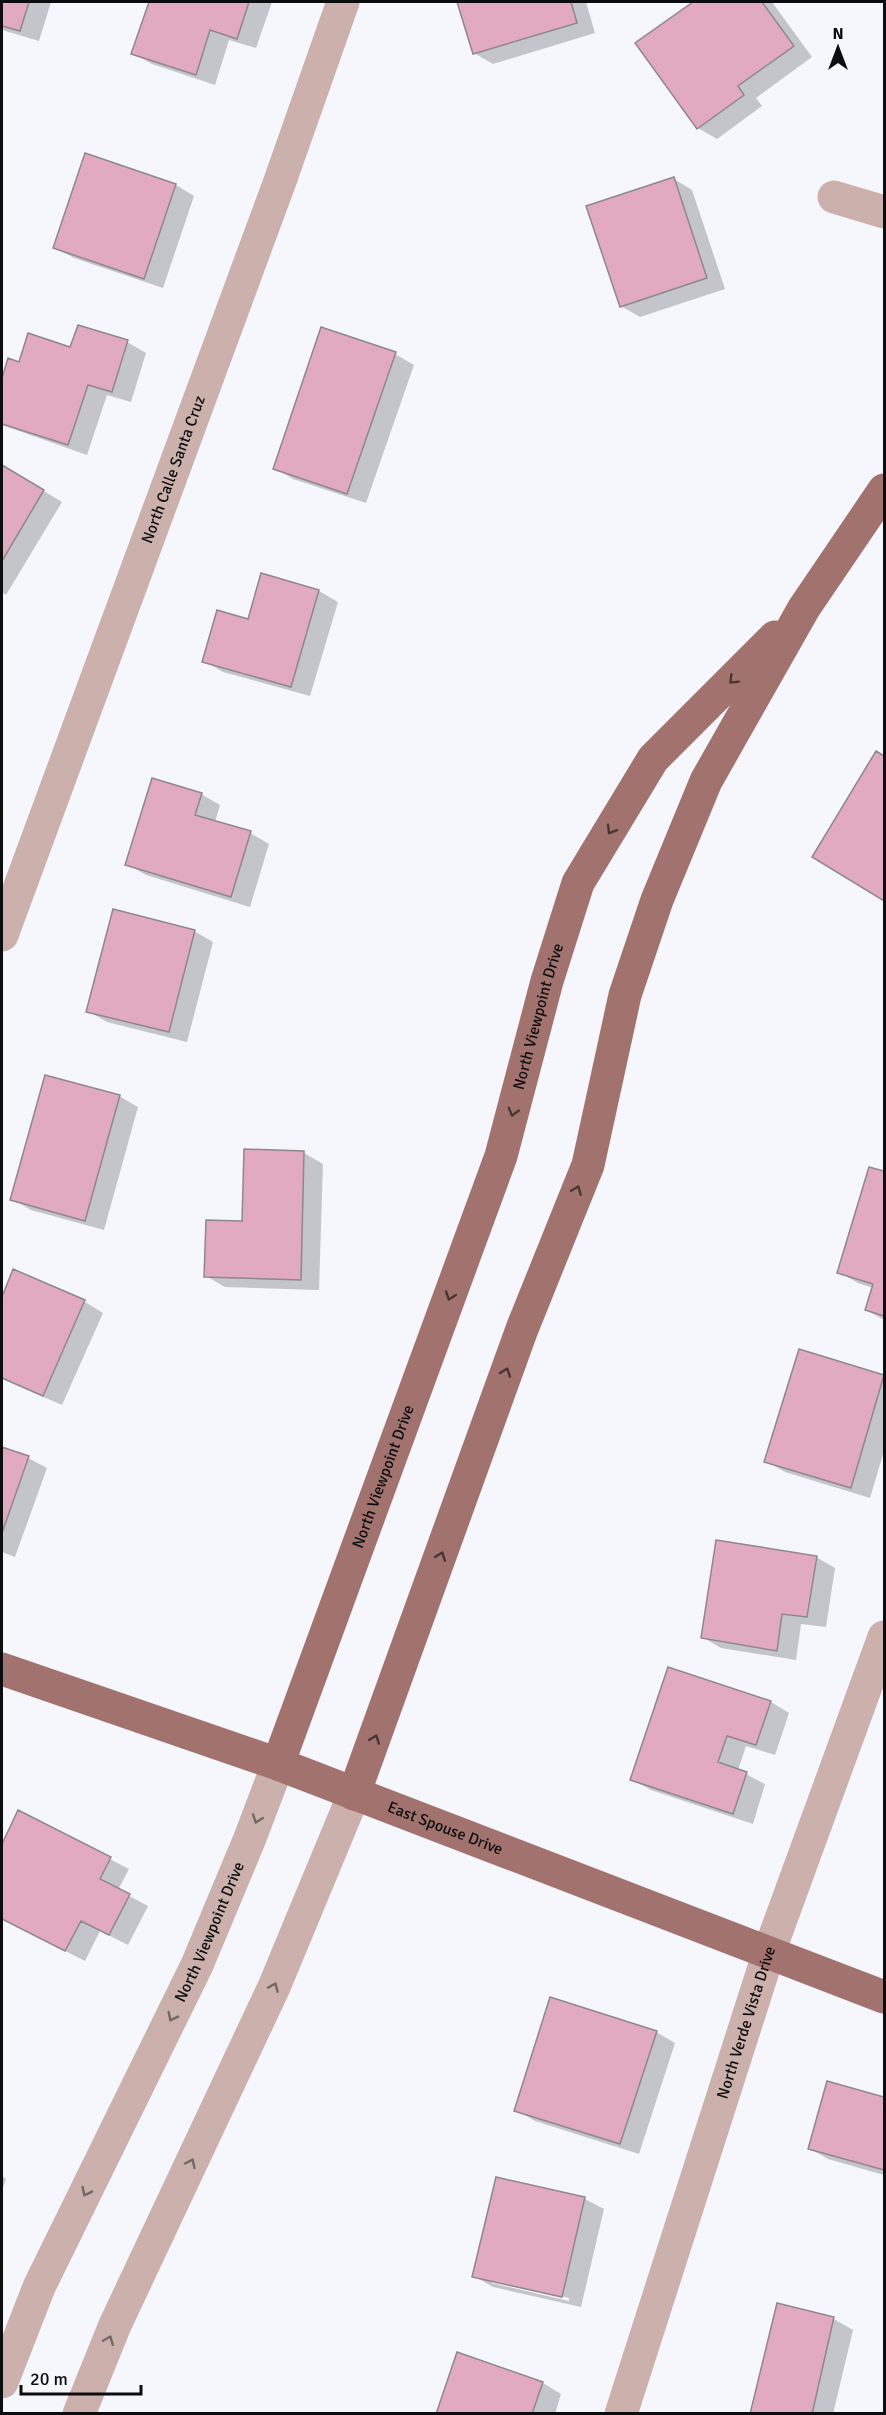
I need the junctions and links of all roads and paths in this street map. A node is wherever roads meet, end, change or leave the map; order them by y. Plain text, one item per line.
1 (343, 2) edge
2 (834, 197) dead end
3 (885, 213) edge
4 (885, 490) edge
5 (804, 609) junction
6 (2, 935) edge
7 (885, 1637) edge
8 (2, 1669) edge
9 (278, 1764) junction
10 (354, 1794) junction
11 (769, 1952) junction
12 (885, 1996) edge
13 (2, 2382) edge
14 (79, 2414) edge
15 (621, 2414) edge

1 - 6 street, North Calle Santa Cruz
2 - 3 street
4 - 5 main road, North Viewpoint Drive
5 -> 9 main road, North Viewpoint Drive
10 -> 5 main road, North Viewpoint Drive
7 - 11 street, North Verde Vista Drive
8 - 9 main road, East Spouse Drive
9 - 10 main road, East Spouse Drive
9 -> 13 street, North Viewpoint Drive
10 - 11 main road, East Spouse Drive
14 -> 10 street, North Viewpoint Drive
11 - 12 main road, East Spouse Drive
11 - 15 street, North Verde Vista Drive

